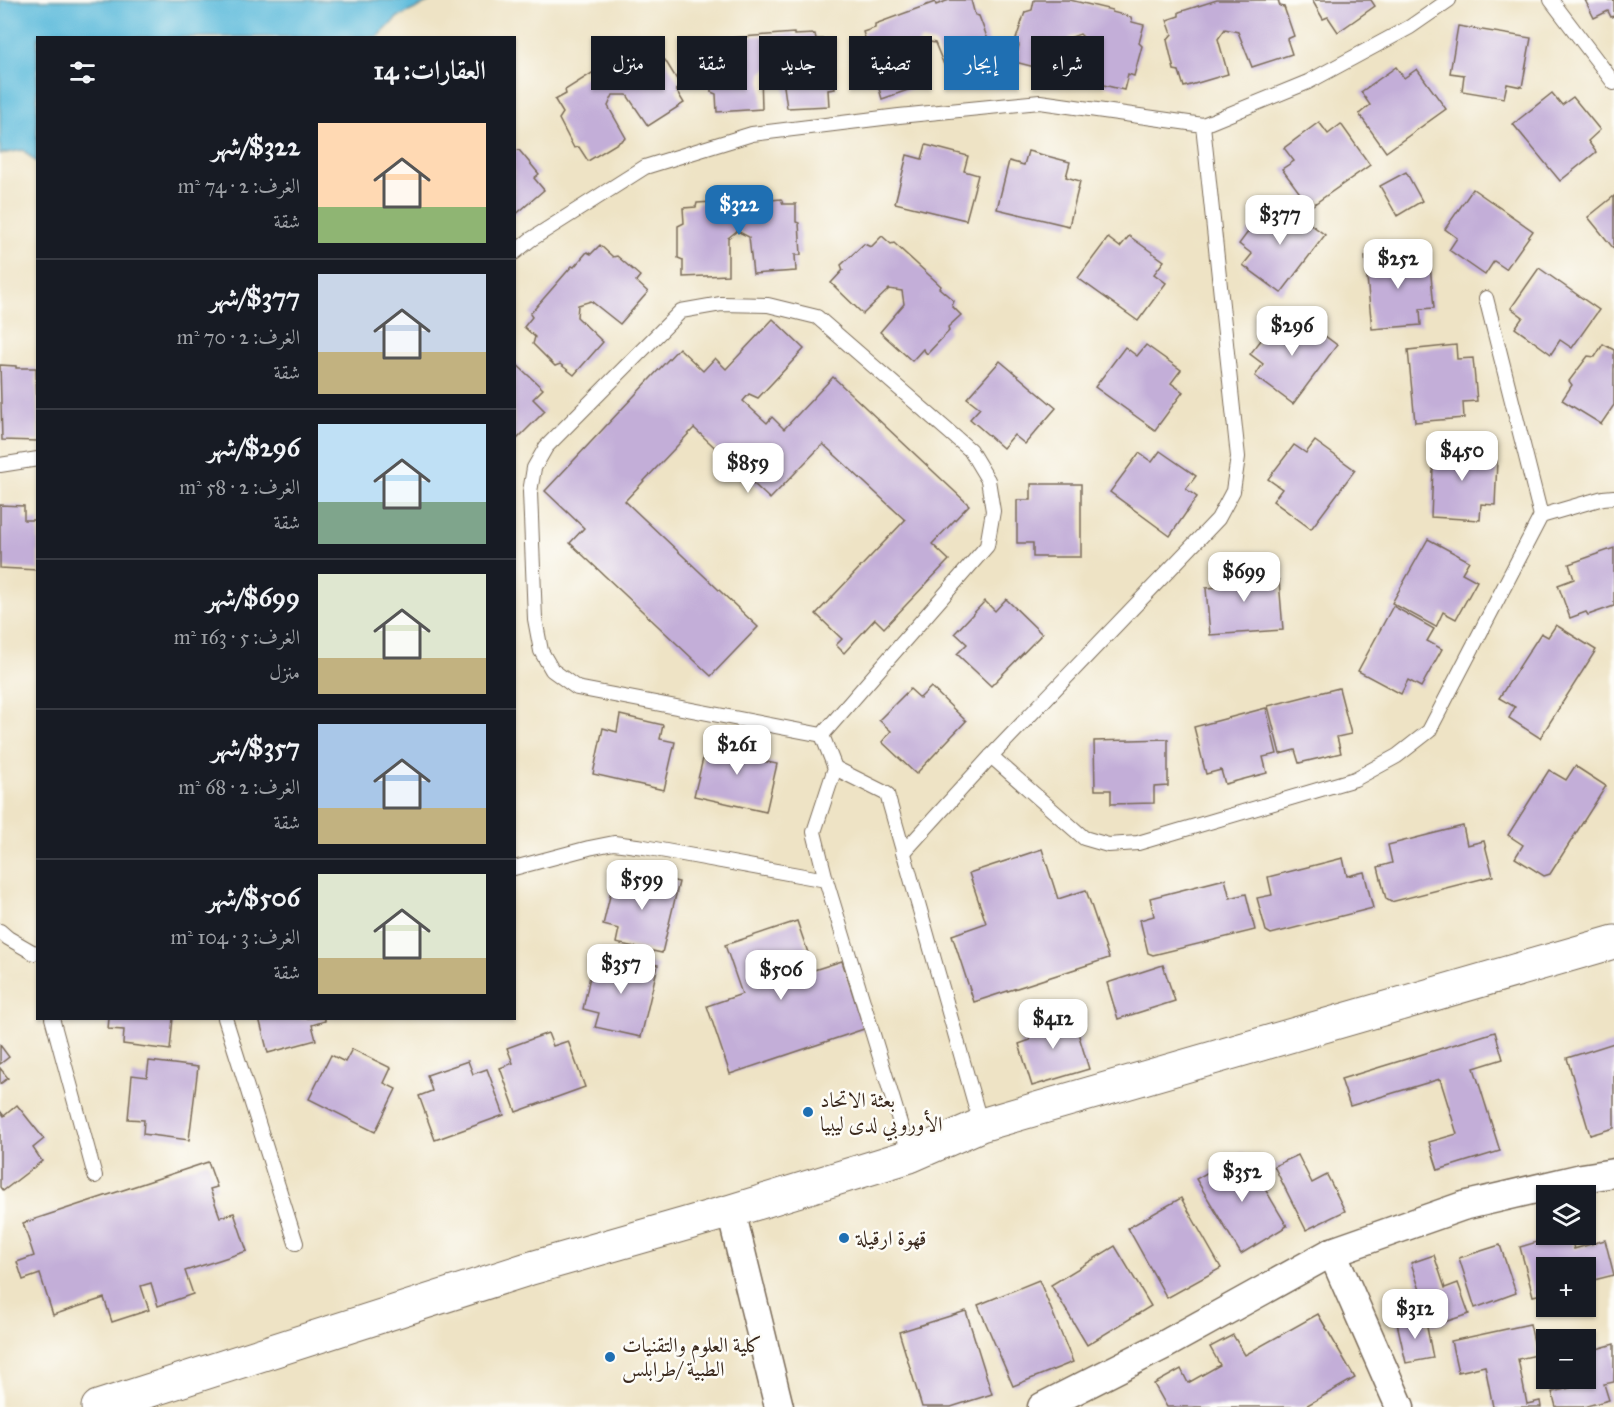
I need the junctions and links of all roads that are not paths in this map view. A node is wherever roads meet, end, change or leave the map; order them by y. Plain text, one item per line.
1 (1449, 0) edge
2 (1551, 0) edge
3 (1614, 83) edge
4 (1203, 125) junction
5 (516, 251) edge
6 (1486, 298) dead end
7 (36, 459) edge
8 (0, 465) edge
9 (1614, 498) edge
10 (1541, 516) junction
11 (822, 735) junction
12 (991, 756) junction
13 (835, 768) junction
14 (903, 853) junction
15 (516, 867) edge
16 (826, 880) junction
17 (3, 938) edge
18 (1614, 942) edge
19 (36, 953) edge
20 (53, 1020) edge
21 (226, 1020) edge
22 (981, 1125) junction
23 (910, 1156) junction
24 (1614, 1173) edge
25 (96, 1176) dead end
26 (731, 1211) junction
27 (296, 1243) dead end
28 (1332, 1252) junction
29 (102, 1406) edge
30 (779, 1407) edge
31 (1042, 1407) edge
32 (1400, 1407) edge

1 - 4 lane
2 - 3 lane
4 - 5 lane
4 - 12 lane
6 - 10 lane
7 - 8 lane
9 - 10 lane
10 - 12 lane
11 - 11 lane
11 - 13 lane
12 - 14 lane
13 - 14 lane
13 - 16 lane
14 - 22 lane
15 - 16 lane
16 - 23 lane
17 - 19 lane
18 - 22 street
20 - 25 lane
21 - 27 lane
22 - 23 street
23 - 26 street
24 - 28 street
26 - 29 street
26 - 30 street
28 - 31 street
28 - 32 street

